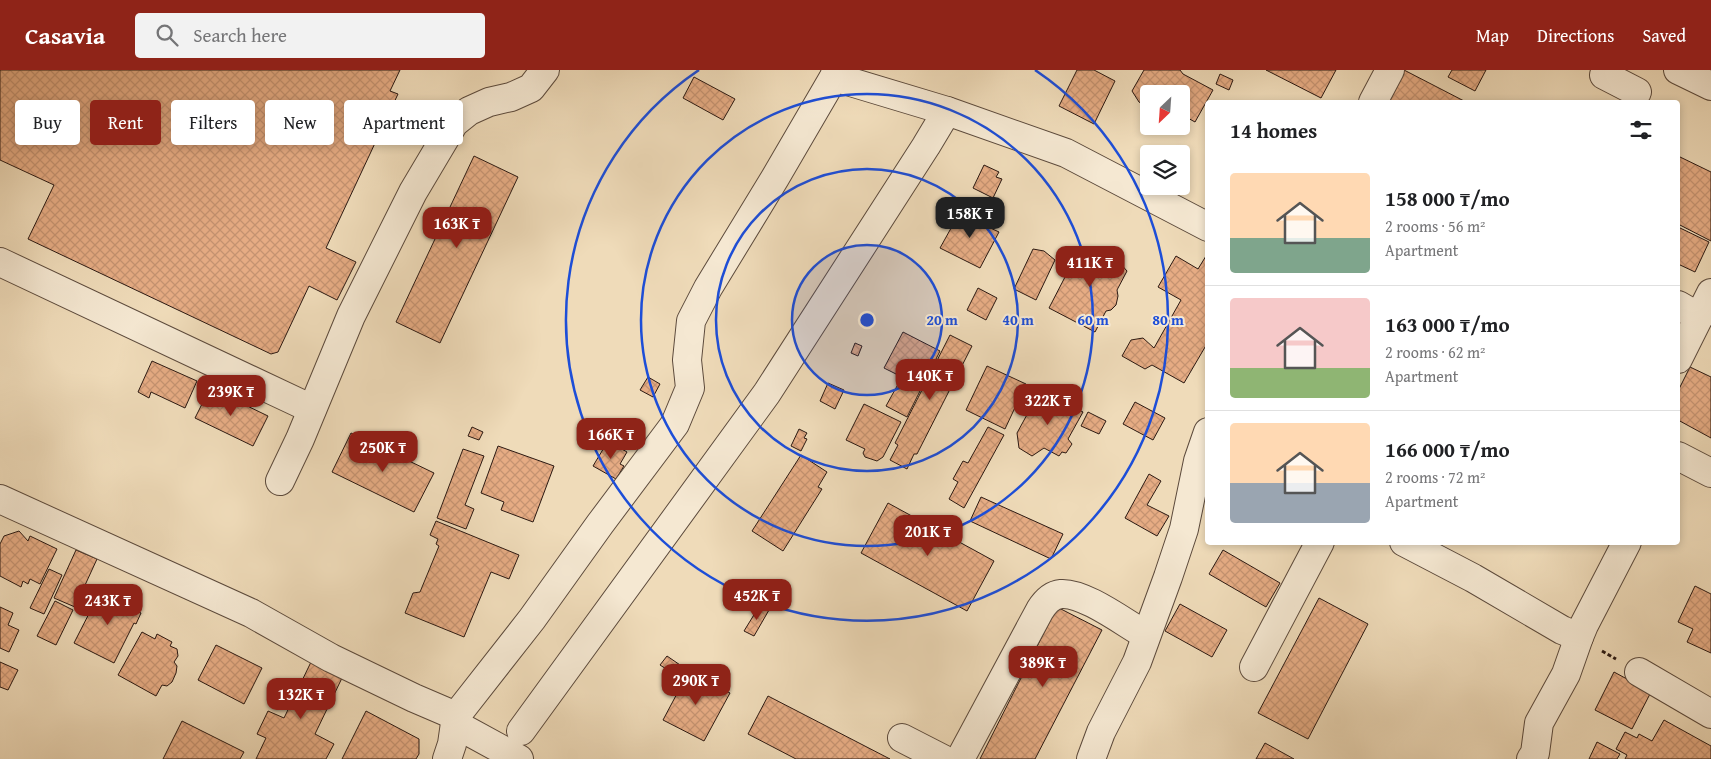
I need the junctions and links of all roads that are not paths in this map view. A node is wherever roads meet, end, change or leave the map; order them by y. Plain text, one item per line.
1 (545, 70) edge
2 (1390, 70) edge
3 (1606, 70) edge
4 (1678, 70) edge
5 (836, 74) edge
6 (1711, 86) edge
7 (1637, 92) dead end
8 (1374, 100) edge
9 (947, 111) junction
10 (1205, 225) edge
11 (0, 262) edge
12 (1696, 305) edge
13 (1680, 353) edge
14 (312, 409) junction
15 (1205, 442) edge
16 (1680, 457) edge
17 (1711, 473) edge
18 (280, 481) dead end
19 (0, 499) edge
20 (1318, 545) edge
21 (1410, 545) edge
22 (1626, 545) edge
23 (1146, 635) junction
24 (1579, 637) junction
25 (1254, 666) dead end
26 (1638, 672) road end
27 (1711, 714) edge
28 (456, 720) junction
29 (521, 731) dead end
30 (902, 738) dead end
31 (447, 759) edge
32 (519, 759) edge
33 (943, 759) edge
34 (960, 759) edge
35 (1091, 759) edge
36 (1531, 759) edge

1 - 14 street
2 - 8 street
3 - 7 street
4 - 6 street
5 - 9 street
5 - 28 street
9 - 10 street
9 - 29 street
11 - 14 street
12 - 13 street
14 - 18 street
15 - 23 street
16 - 17 street
19 - 28 street
20 - 25 street
21 - 24 street
22 - 24 street
23 - 34 street
23 - 35 street
24 - 36 street
26 - 27 street
28 - 31 street
28 - 32 street
30 - 33 street

